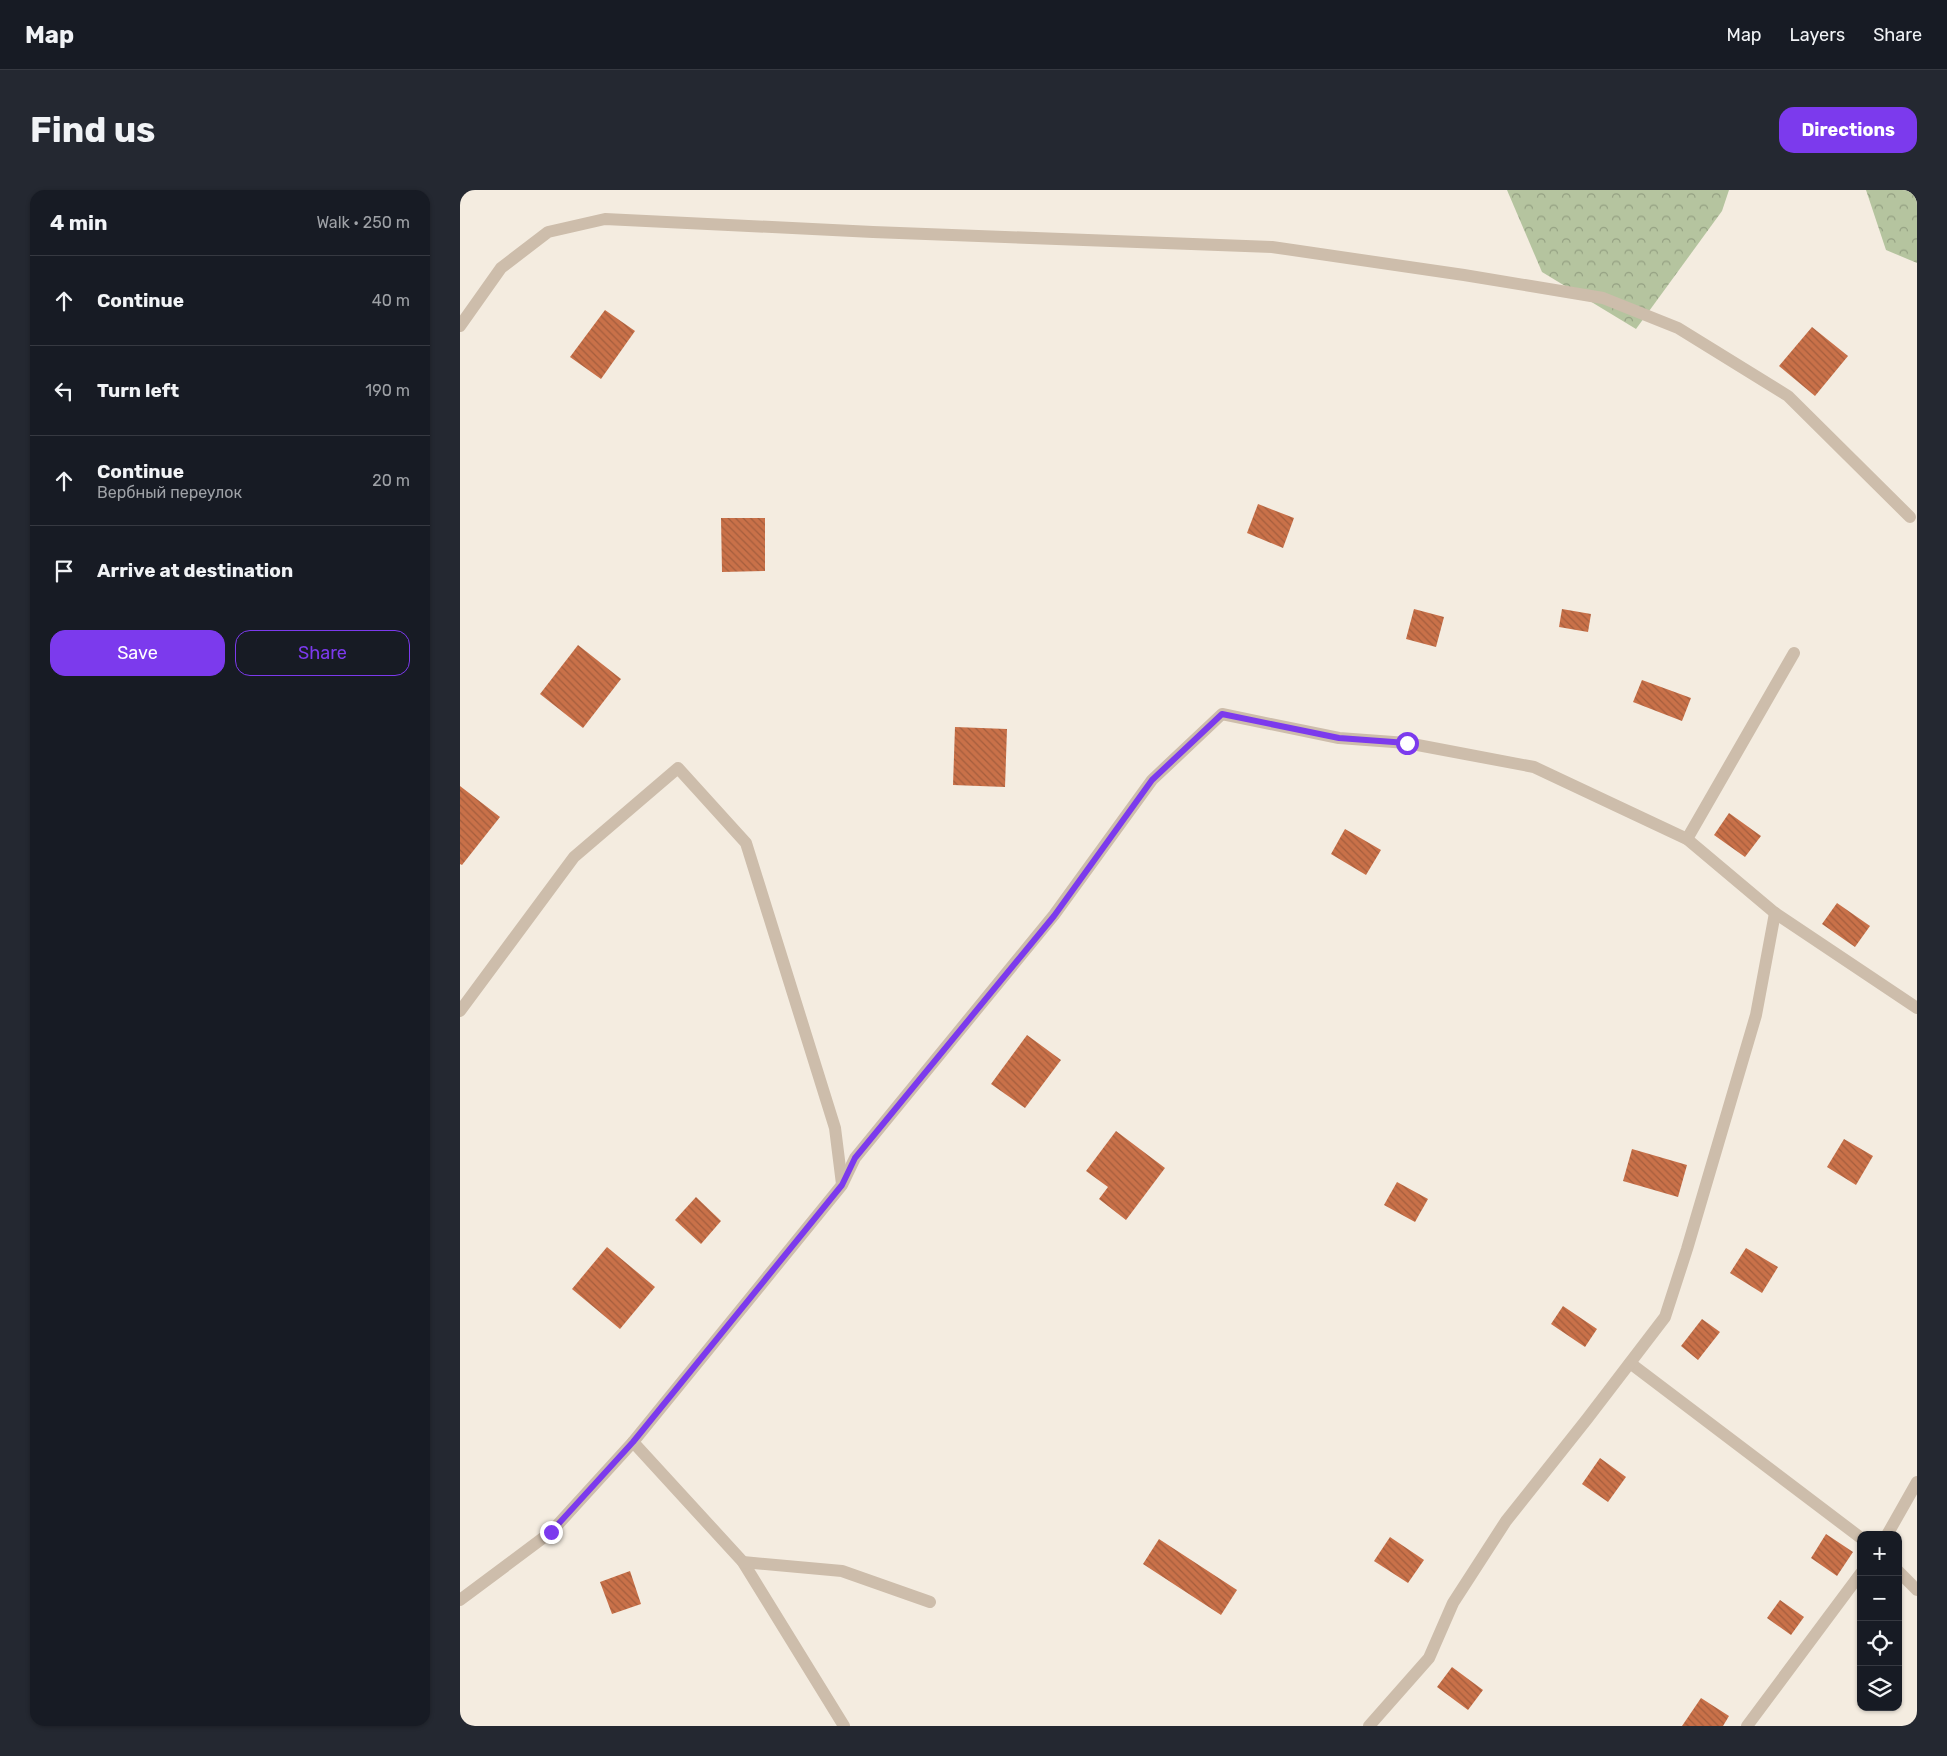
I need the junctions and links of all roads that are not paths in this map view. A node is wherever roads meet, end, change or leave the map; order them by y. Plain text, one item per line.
1 (460, 326) edge
2 (1910, 517) dead end
3 (1794, 653) dead end
4 (1686, 839) junction
5 (1775, 913) junction
6 (1917, 1008) edge
7 (460, 1011) edge
8 (842, 1185) junction
9 (1630, 1362) junction
10 (633, 1442) junction
11 (1917, 1482) edge
12 (1889, 1531) edge
13 (1857, 1535) edge
14 (742, 1562) junction
15 (1859, 1576) edge
16 (1902, 1576) edge
17 (1917, 1590) edge
18 (460, 1600) edge
19 (930, 1602) dead end
20 (844, 1726) edge
21 (1369, 1726) edge
22 (1746, 1726) edge

1 - 2 street
3 - 4 street
4 - 5 street
4 - 8 street
5 - 6 street
5 - 9 street
7 - 8 street
8 - 10 street
9 - 13 street
9 - 21 street
10 - 14 street
10 - 18 street
11 - 12 street
14 - 19 street
14 - 20 street
15 - 22 street
16 - 17 street

